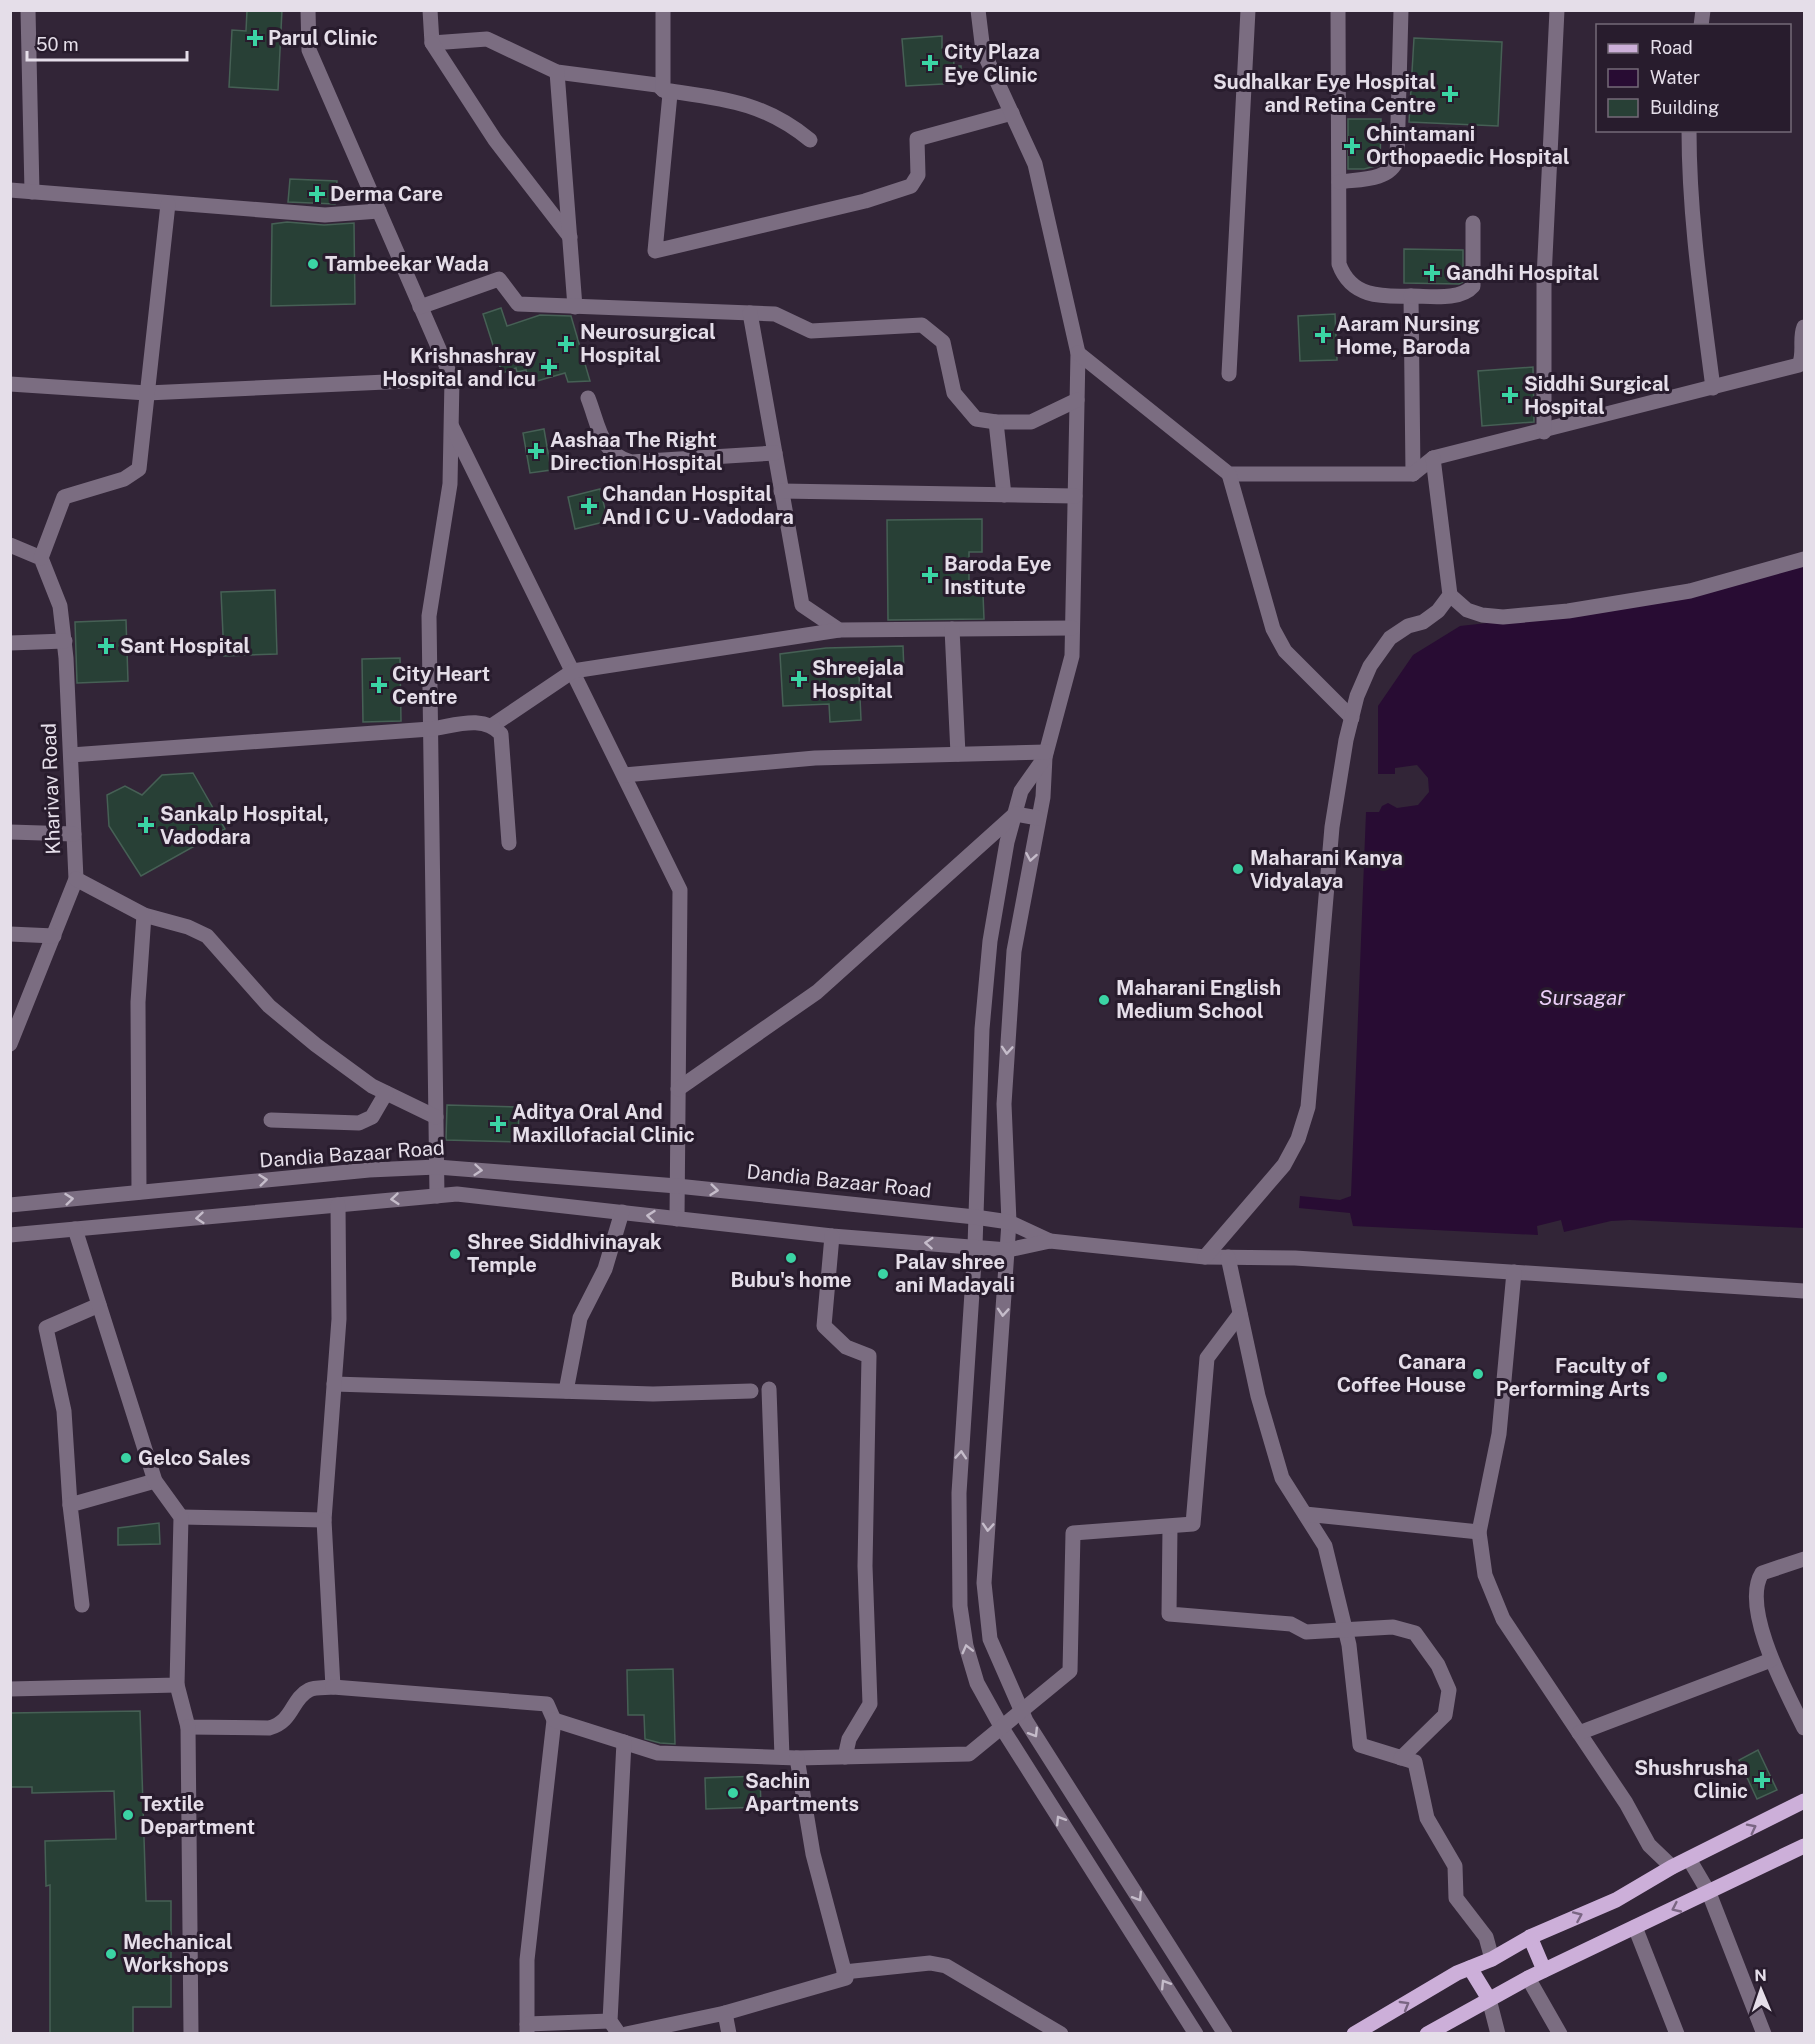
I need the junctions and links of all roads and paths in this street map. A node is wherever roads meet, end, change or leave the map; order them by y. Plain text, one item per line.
1 (28, 10) edge
2 (308, 10) edge
3 (430, 10) edge
4 (663, 10) edge
5 (978, 10) edge
6 (1248, 10) edge
7 (1338, 10) edge
8 (1401, 10) edge
9 (1557, 10) edge
10 (432, 43) junction
11 (557, 72) junction
12 (663, 90) junction
13 (1012, 113) junction
14 (1689, 132) edge
15 (810, 141) dead end
16 (1339, 182) junction
17 (10, 190) edge
18 (32, 192) junction
19 (168, 204) junction
20 (378, 211) junction
21 (1473, 223) dead end
22 (570, 237) junction
23 (1411, 296) junction
24 (420, 307) junction
25 (575, 307) junction
26 (750, 313) junction
27 (1804, 327) edge
28 (1078, 352) junction
29 (1229, 374) dead end
30 (452, 379) junction
31 (10, 384) edge
32 (1713, 388) junction
33 (147, 393) junction
34 (588, 398) dead end
35 (1077, 400) junction
36 (996, 422) junction
37 (451, 425) junction
38 (1544, 432) junction
39 (775, 453) junction
40 (1433, 458) junction
41 (1229, 474) junction
42 (1413, 474) junction
43 (782, 491) junction
44 (1004, 495) junction
45 (1075, 496) junction
46 (10, 545) edge
47 (41, 558) junction
48 (1804, 559) edge
49 (1450, 595) junction
50 (1072, 628) junction
51 (952, 629) junction
52 (839, 630) junction
53 (64, 641) junction
54 (10, 643) edge
55 (573, 671) junction
56 (1352, 718) junction
57 (493, 725) junction
58 (430, 729) junction
59 (958, 754) junction
60 (1045, 754) junction
61 (70, 755) junction
62 (624, 776) junction
63 (1015, 814) junction
64 (1038, 818) junction
65 (10, 832) edge
66 (74, 834) junction
67 (509, 843) dead end
68 (75, 879) junction
69 (144, 915) junction
70 (10, 934) edge
71 (54, 936) junction
72 (10, 1044) edge
73 (678, 1089) junction
74 (386, 1093) junction
75 (436, 1117) junction
76 (271, 1120) dead end
77 (437, 1167) junction
78 (677, 1186) junction
79 (139, 1192) junction
80 (438, 1196) junction
81 (10, 1205) edge
82 (338, 1205) junction
83 (621, 1212) junction
84 (975, 1217) junction
85 (677, 1219) junction
86 (1009, 1222) junction
87 (75, 1229) junction
88 (10, 1235) edge
89 (832, 1236) junction
90 (1050, 1241) junction
91 (975, 1246) junction
92 (1008, 1250) junction
93 (1205, 1257) junction
94 (1228, 1257) junction
95 (1514, 1272) junction
96 (1804, 1291) edge
97 (99, 1305) junction
98 (1240, 1314) junction
99 (334, 1384) junction
100 (769, 1389) dead end
101 (566, 1391) junction
102 (751, 1391) dead end
103 (155, 1481) junction
104 (70, 1505) junction
105 (1305, 1514) junction
106 (181, 1517) junction
107 (324, 1520) junction
108 (1170, 1527) junction
109 (1479, 1532) junction
110 (1804, 1559) edge
111 (82, 1605) dead end
112 (1346, 1632) junction
113 (1771, 1660) junction
114 (177, 1684) junction
115 (333, 1687) junction
116 (10, 1689) edge
117 (1022, 1712) junction
118 (554, 1720) junction
119 (188, 1727) junction
120 (1002, 1728) junction
121 (1804, 1728) edge
122 (1579, 1733) junction
123 (624, 1742) junction
124 (845, 1757) junction
125 (790, 1758) junction
126 (1401, 1758) junction
127 (1804, 1801) edge
128 (1804, 1846) edge
129 (1689, 1859) junction
130 (1671, 1867) junction
131 (1709, 1893) junction
132 (1635, 1927) junction
133 (1530, 1937) junction
134 (1492, 1959) junction
135 (1470, 1968) junction
136 (1544, 1970) junction
137 (844, 1972) junction
138 (1528, 1978) junction
139 (1489, 2000) junction
140 (725, 2013) junction
141 (615, 2027) edge
142 (526, 2029) edge
143 (191, 2034) edge
144 (626, 2034) edge
145 (729, 2034) edge
146 (1061, 2034) edge
147 (1196, 2034) edge
148 (1225, 2034) edge
149 (1354, 2034) edge
150 (1427, 2034) edge
151 (1498, 2034) edge
152 (1560, 2034) edge
153 (1677, 2034) edge
154 (1764, 2034) edge

1 - 18 street
2 - 20 street
3 - 10 street
4 - 12 street
5 - 13 street
6 - 29 street
7 - 16 street
8 - 16 street
9 - 38 street
10 - 11 street
10 - 22 street
11 - 12 street
11 - 22 street
12 - 13 street
12 - 15 street
13 - 28 street
14 - 32 street
16 - 23 street
17 - 18 street
18 - 19 street
19 - 20 street
19 - 33 street
20 - 24 street
21 - 23 street
22 - 25 street
23 - 42 street
24 - 25 street
24 - 30 street
25 - 26 street
26 - 36 street
26 - 39 street
27 - 32 street
28 - 35 street
28 - 41 street
30 - 33 street
30 - 37 street
31 - 33 street
32 - 38 street
33 - 47 street
34 - 39 street
35 - 36 street
35 - 45 street
36 - 44 street
37 - 55 street
37 - 58 street
38 - 40 street
39 - 43 street
40 - 42 street
40 - 49 street
41 - 42 street
41 - 56 street
43 - 44 street
43 - 52 street
44 - 45 street
45 - 50 street
46 - 47 street
47 - 53 street, Kharivav Road
48 - 49 street
49 - 56 street
50 - 51 street
50 - 60 street
51 - 52 street
51 - 59 street
52 - 55 street
53 - 54 street
53 - 61 street, Kharivav Road
55 - 57 street
55 - 62 street
56 - 93 street
57 - 58 street
57 - 67 street
58 - 61 street
58 - 75 street
59 - 60 street
59 - 62 street
60 - 63 street
60 - 64 street
61 - 66 street, Kharivav Road
62 - 73 street
63 - 64 street
63 - 73 street
63 - 84 street
64 -> 86 street
65 - 66 street
66 - 68 street, Kharivav Road
68 - 69 street
68 - 71 street, Kharivav Road
69 - 74 street
69 - 79 street
70 - 71 street
71 - 72 street, Kharivav Road
73 - 78 street
74 - 75 street
74 - 76 street
75 - 77 street
77 -> 78 street, Dandia Bazaar Road
79 -> 77 street, Dandia Bazaar Road
77 - 80 street
78 -> 84 street, Dandia Bazaar Road
78 - 85 street
81 -> 79 street, Dandia Bazaar Road
80 -> 82 street
80 - 83 street
82 -> 87 street
82 - 99 street
85 -> 83 street
83 - 101 street
84 - 86 street, Dandia Bazaar Road
84 - 91 street
85 - 89 street
86 - 90 street, Dandia Bazaar Road
86 - 92 street
87 - 88 street
87 - 97 street
91 -> 89 street
89 - 124 street
90 - 92 street
90 - 93 street
91 - 92 street
120 -> 91 street
92 -> 117 street
93 - 94 street
94 - 95 street
94 - 98 street
95 - 96 street
95 - 109 street
97 - 103 street
97 - 104 street
98 - 105 street
98 - 108 street
99 - 101 street
99 - 107 street
100 - 125 street
101 - 102 street
103 - 104 street
103 - 106 street
104 - 111 street
105 - 109 street
105 - 112 street
106 - 107 street
106 - 114 street
107 - 115 street
108 - 112 street
108 - 117 street
109 - 122 street
110 - 113 street
112 - 126 street
112 - 126 street
113 - 121 street
113 - 122 street
114 - 116 street
114 - 119 street
115 - 118 street
115 - 119 street
117 - 120 street
117 -> 148 street
118 - 123 street
118 - 142 street
119 - 143 street
120 - 124 street
147 -> 120 street
122 - 130 street
123 - 125 street
123 - 141 street
124 - 125 street
125 - 137 street
126 - 134 street
129 -> 127 main road
128 - 131 main road
129 - 130 main road
129 - 131 street
133 -> 130 main road
131 -> 132 main road
131 - 154 street
132 - 136 main road
132 - 153 street
133 - 134 main road
133 - 136 main road
134 - 135 main road
135 - 139 main road
149 -> 135 main road
136 - 138 main road
137 - 140 street
137 - 146 street
138 - 139 main road
138 - 152 street
139 - 150 main road
139 - 151 street
140 - 144 street
140 - 145 street
141 - 142 street

